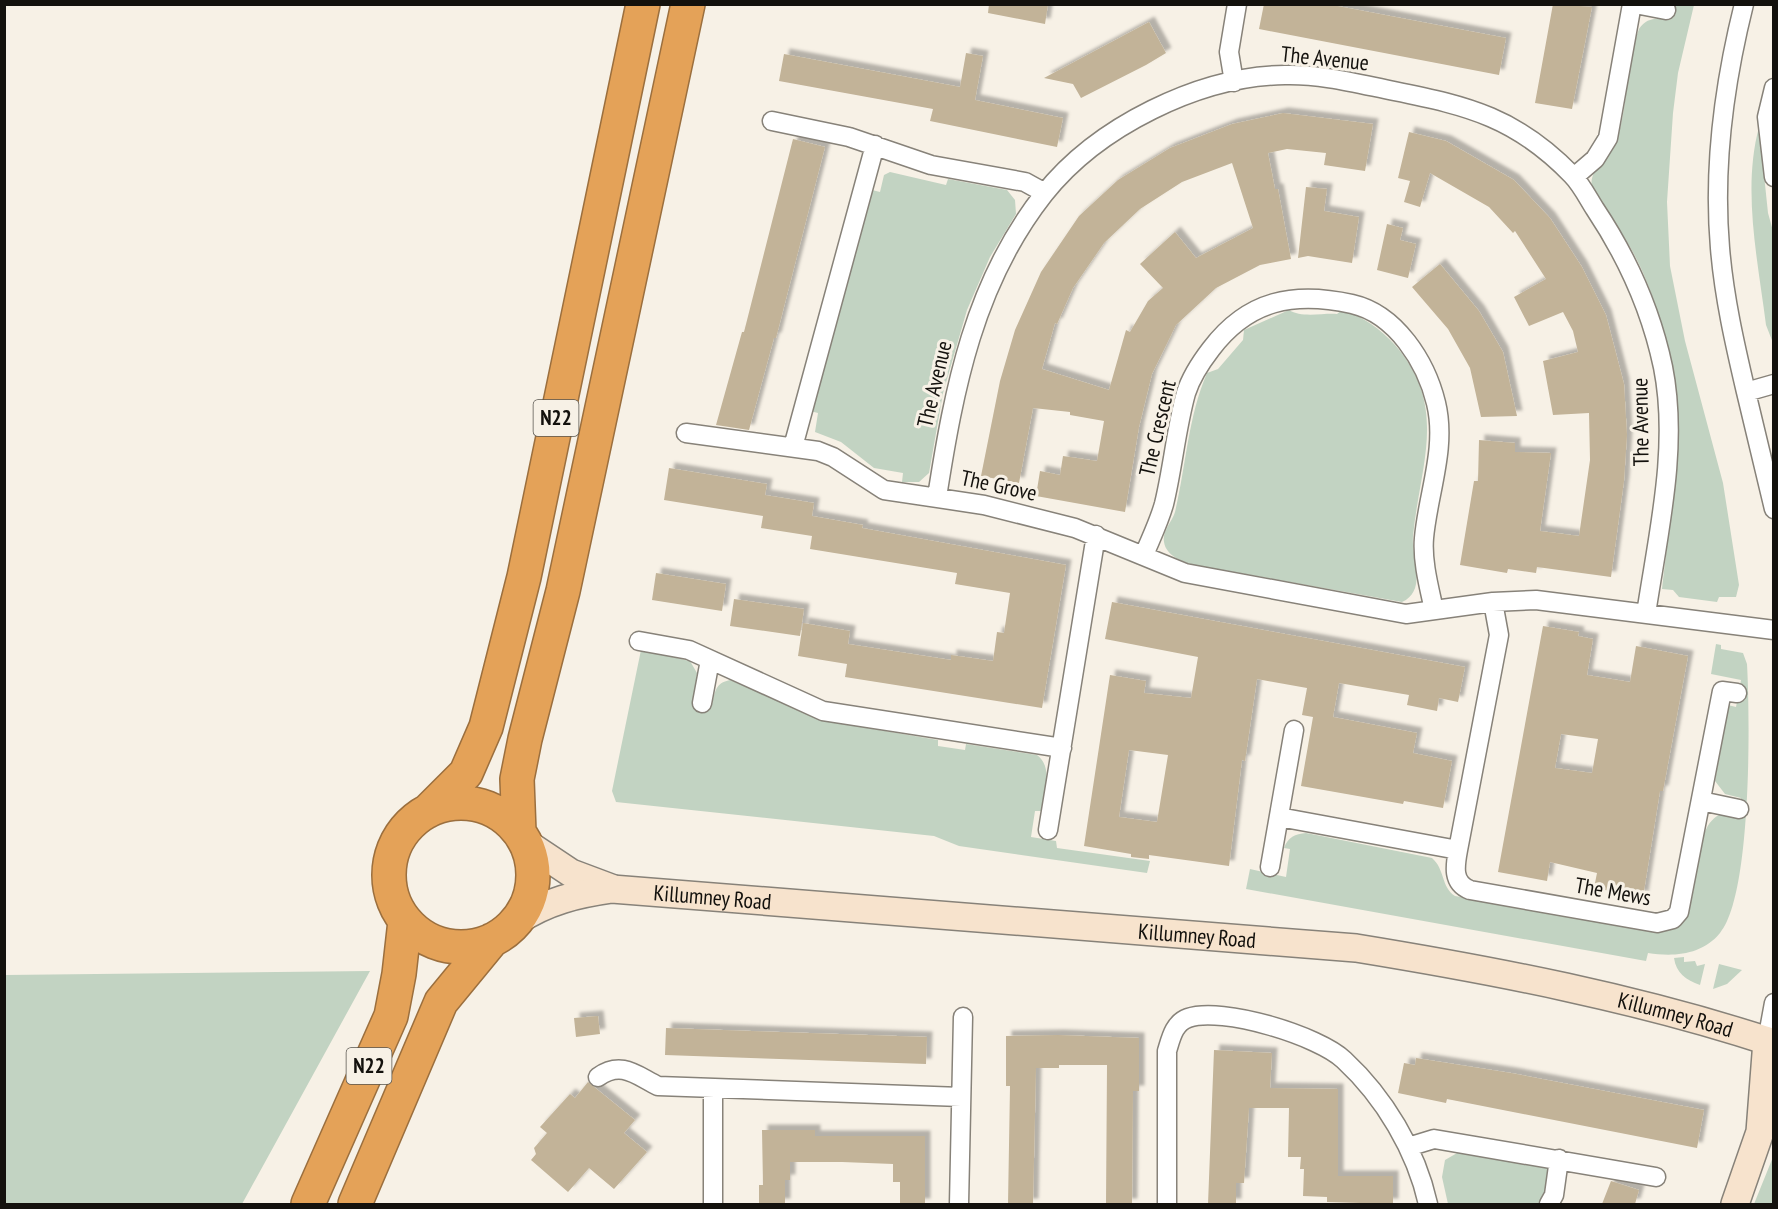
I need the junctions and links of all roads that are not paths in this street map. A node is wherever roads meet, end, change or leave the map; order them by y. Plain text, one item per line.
1 (643, 4) edge
2 (688, 4) edge
3 (1237, 4) edge
4 (1633, 4) edge
5 (1744, 4) edge
6 (1666, 10) dead end
7 (1234, 82) junction
8 (1773, 88) edge
9 (772, 121) dead end
10 (875, 145) junction
11 (1575, 177) junction
12 (1773, 177) edge
13 (1045, 193) junction
14 (1773, 384) edge
15 (1746, 392) junction
16 (686, 433) dead end
17 (793, 447) junction
18 (936, 497) junction
19 (1773, 509) edge
20 (1096, 535) junction
21 (1144, 555) junction
22 (1493, 602) junction
23 (1434, 610) junction
24 (1646, 614) junction
25 (1773, 630) edge
26 (639, 640) dead end
27 (710, 660) junction
28 (1737, 693) dead end
29 (702, 704) dead end
30 (1294, 730) dead end
31 (1062, 748) junction
32 (1701, 801) junction
33 (1739, 809) dead end
34 (428, 811) junction
35 (1279, 817) junction
36 (1048, 830) dead end
37 (522, 838) junction
38 (1458, 850) junction
39 (1270, 867) dead end
40 (612, 889) junction
41 (405, 921) junction
42 (505, 930) junction
43 (1773, 1003) edge
44 (963, 1017) dead end
45 (1770, 1042) edge
46 (598, 1077) dead end
47 (713, 1088) junction
48 (961, 1097) junction
49 (1408, 1147) junction
50 (1559, 1159) junction
51 (1656, 1176) dead end
52 (308, 1204) edge
53 (355, 1204) edge
54 (713, 1204) edge
55 (959, 1204) edge
56 (1167, 1204) edge
57 (1428, 1204) edge
58 (1549, 1204) edge
59 (1735, 1204) edge

1 - 34 highway, N22
2 - 37 highway, N22
3 - 7 street
4 - 6 street
4 - 11 street
5 - 15 street
7 - 11 street, The Avenue
7 - 13 street, The Avenue
8 - 12 street
9 - 10 street
10 - 13 street
10 - 17 street
11 - 24 street, The Avenue
13 - 18 street, The Avenue
14 - 15 street
15 - 19 street
16 - 17 street, The Grove
17 - 18 street, The Grove
18 - 20 street, The Grove
20 - 21 street
20 - 31 street
21 - 23 street
21 - 23 street, The Crescent
22 - 23 street
22 - 24 street
22 - 38 street, The Mews
24 - 25 street
26 - 27 street
27 - 29 street
27 - 31 street
28 - 32 street, The Mews
30 - 35 street
31 - 36 street
32 - 33 street
32 - 38 street, The Mews
34 - 37 highway, N22
34 - 41 highway, N22
35 - 38 street
35 - 39 street
37 - 40 street, Killumney Road
37 - 42 highway, N22
40 - 42 street, Killumney Road
40 - 45 street, Killumney Road
41 - 42 highway, N22
41 - 52 highway, N22
42 - 53 highway, N22
43 - 45 street
44 - 48 street
45 - 59 street
46 - 47 street
47 - 48 street
47 - 54 street
48 - 55 street
49 - 50 street
49 - 56 street
49 - 57 street
50 - 51 street
50 - 58 street

